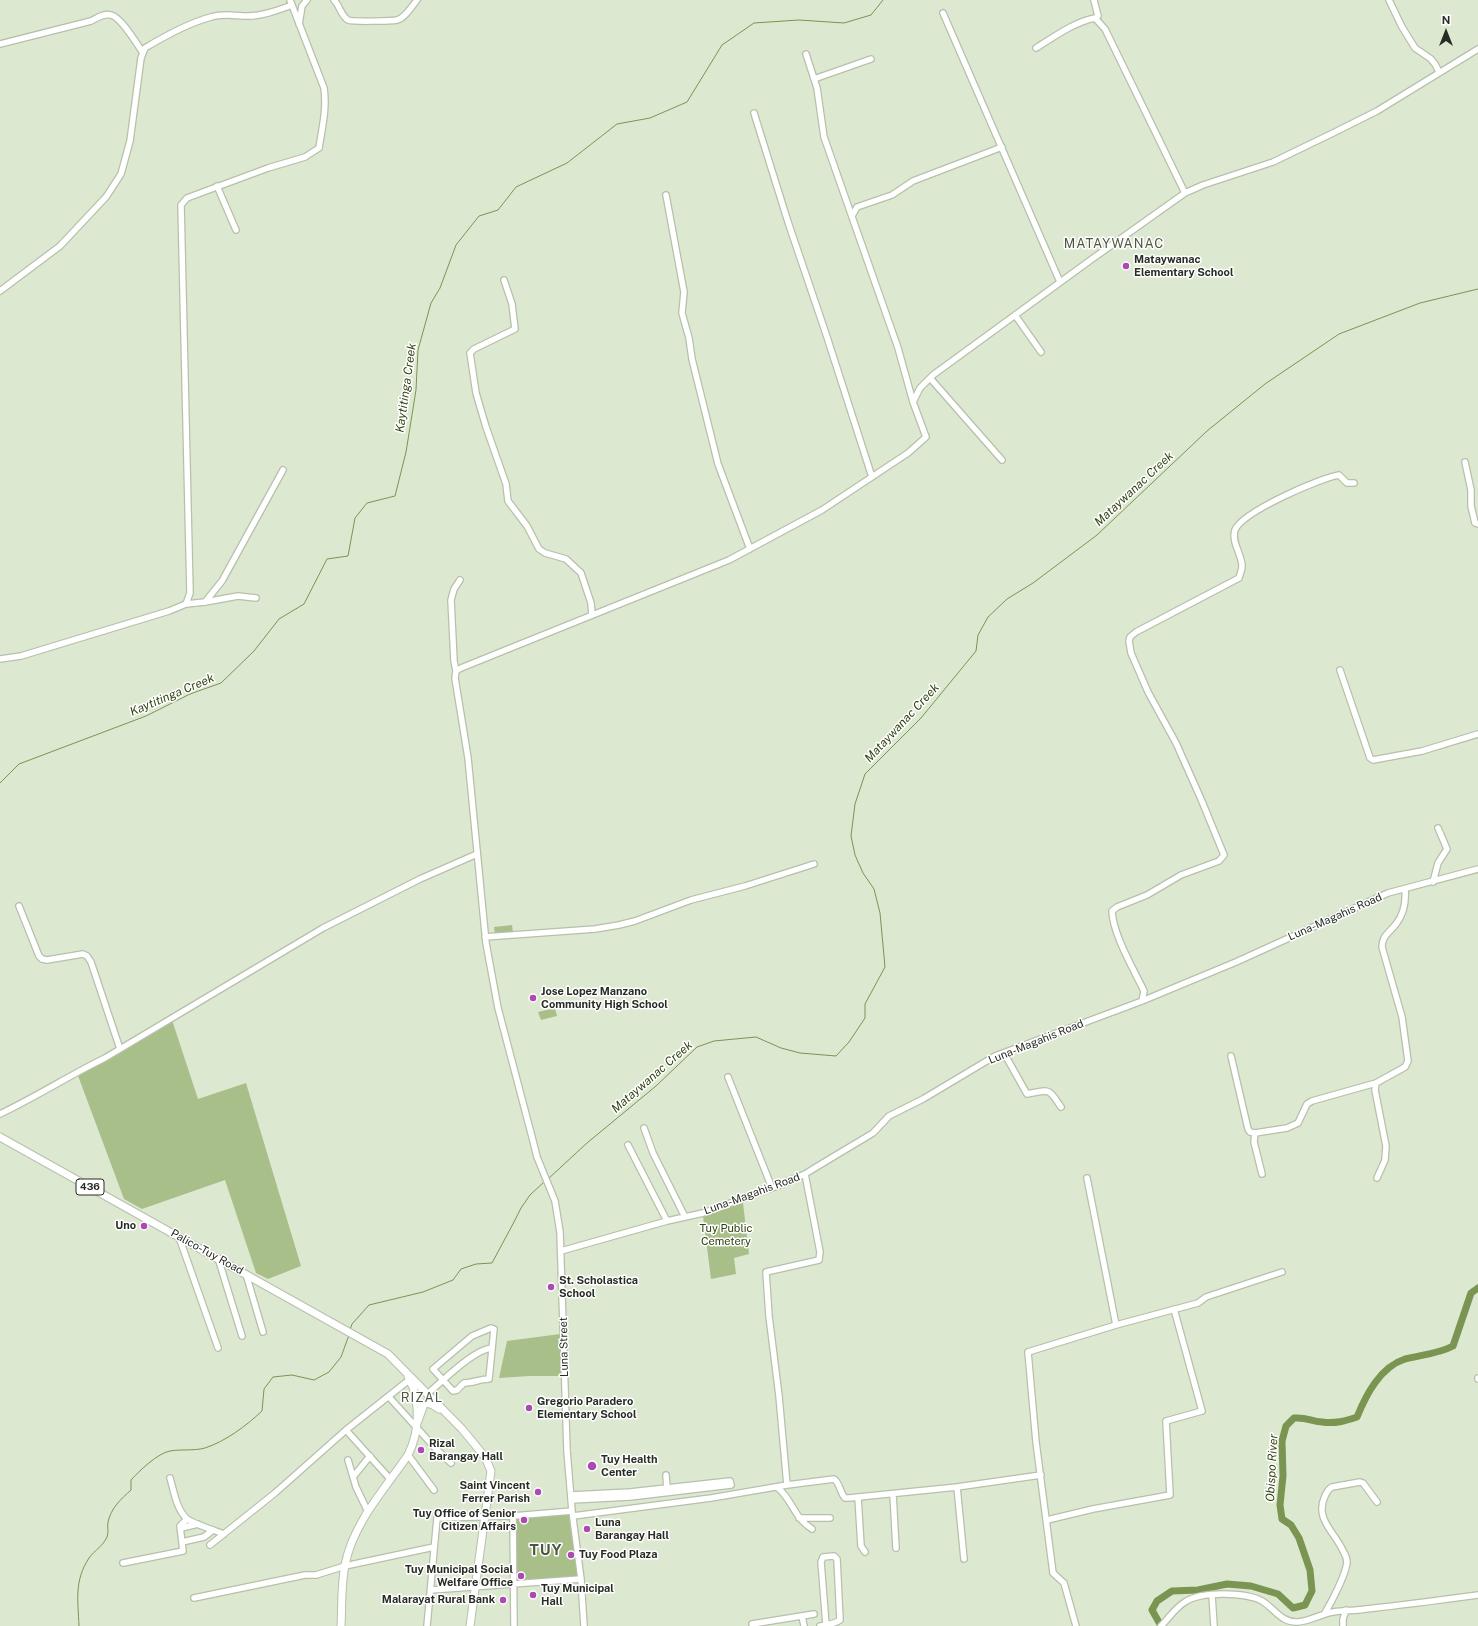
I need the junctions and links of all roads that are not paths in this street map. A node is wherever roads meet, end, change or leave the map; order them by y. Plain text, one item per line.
1 (307, 0) edge
2 (334, 0) edge
3 (417, 0) edge
4 (1094, 0) edge
5 (1389, 0) edge
6 (291, 2) edge
7 (943, 13) dead end
8 (1095, 18) junction
9 (299, 24) junction
10 (0, 44) edge
11 (1036, 48) dead end
12 (1478, 50) edge
13 (143, 53) junction
14 (806, 54) dead end
15 (871, 59) dead end
16 (1439, 72) junction
17 (814, 79) junction
18 (754, 112) dead end
19 (1002, 147) junction
20 (217, 186) junction
21 (1185, 193) junction
22 (666, 195) dead end
23 (852, 216) junction
24 (236, 230) dead end
25 (504, 280) dead end
26 (1060, 282) junction
27 (0, 291) edge
28 (1015, 315) junction
29 (1041, 352) dead end
30 (930, 378) junction
31 (913, 402) junction
32 (1002, 460) dead end
33 (1464, 462) dead end
34 (283, 470) dead end
35 (872, 477) junction
36 (1354, 483) dead end
37 (1478, 524) edge
38 (750, 549) junction
39 (460, 580) dead end
40 (256, 598) dead end
41 (205, 602) junction
42 (186, 604) junction
43 (592, 615) junction
44 (0, 659) edge
45 (1340, 670) dead end
46 (456, 671) junction
47 (1478, 734) edge
48 (1438, 828) dead end
49 (477, 854) junction
50 (814, 864) dead end
51 (1478, 869) edge
52 (1433, 882) junction
53 (1405, 889) junction
54 (20, 906) dead end
55 (485, 937) junction
56 (1142, 1001) junction
57 (120, 1049) junction
58 (1004, 1053) junction
59 (1231, 1056) dead end
60 (728, 1077) dead end
61 (1376, 1083) junction
62 (1061, 1106) dead end
63 (0, 1114) edge
64 (644, 1128) dead end
65 (1255, 1133) junction
66 (0, 1137) edge
67 (628, 1145) dead end
68 (805, 1174) junction
69 (1262, 1174) dead end
70 (1087, 1178) dead end
71 (1377, 1178) dead end
72 (772, 1188) junction
73 (685, 1216) junction
74 (667, 1221) junction
75 (179, 1237) junction
76 (561, 1251) junction
77 (218, 1258) junction
78 (1282, 1272) dead end
79 (246, 1274) junction
80 (1174, 1309) junction
81 (1116, 1325) junction
82 (264, 1332) dead end
83 (242, 1336) dead end
84 (218, 1348) dead end
85 (492, 1348) junction
86 (409, 1377) junction
87 (444, 1381) junction
88 (427, 1394) junction
89 (389, 1397) junction
90 (416, 1400) junction
91 (425, 1404) junction
92 (418, 1425) junction
93 (346, 1430) junction
94 (466, 1436) junction
95 (408, 1455) junction
96 (370, 1456) junction
97 (348, 1460) dead end
98 (451, 1464) dead end
99 (666, 1475) dead end
100 (1041, 1475) junction
101 (353, 1477) junction
102 (170, 1478) dead end
103 (391, 1480) junction
104 (787, 1485) junction
105 (777, 1487) junction
106 (957, 1487) junction
107 (434, 1490) dead end
108 (667, 1490) junction
109 (893, 1494) junction
110 (858, 1497) junction
111 (571, 1498) junction
112 (1377, 1502) dead end
113 (368, 1512) junction
114 (572, 1513) junction
115 (513, 1516) junction
116 (486, 1517) junction
117 (799, 1518) junction
118 (830, 1518) dead end
119 (187, 1519) junction
120 (1047, 1520) junction
121 (198, 1524) junction
122 (180, 1528) junction
123 (812, 1529) dead end
124 (213, 1530) junction
125 (224, 1534) junction
126 (182, 1542) junction
127 (210, 1545) dead end
128 (434, 1547) junction
129 (896, 1548) dead end
130 (865, 1552) dead end
131 (964, 1559) dead end
132 (123, 1563) dead end
133 (345, 1566) junction
134 (581, 1579) junction
135 (514, 1585) junction
136 (475, 1588) junction
137 (431, 1590) junction
138 (1212, 1595) junction
139 (1478, 1595) edge
140 (194, 1598) dead end
141 (1346, 1610) junction
142 (814, 1614) dead end
143 (1325, 1614) junction
144 (802, 1616) junction
145 (752, 1624) dead end
146 (823, 1625) edge
147 (341, 1626) edge
148 (427, 1626) edge
149 (470, 1626) edge
150 (514, 1626) edge
151 (584, 1626) edge
152 (804, 1626) edge
153 (1076, 1626) edge
154 (1161, 1626) edge
155 (1214, 1626) edge
156 (1343, 1626) edge

1 - 9 street
2 - 3 street
4 - 8 street
5 - 16 street
6 - 9 street
6 - 13 street
7 - 19 street
8 - 11 street
8 - 21 street
9 - 20 street
10 - 13 street
12 - 16 street
13 - 27 street
14 - 17 street
15 - 17 street
16 - 21 street
17 - 23 street
18 - 35 street
19 - 23 street
19 - 26 street
20 - 24 street
20 - 42 street
21 - 26 street
22 - 38 street
23 - 31 street
25 - 43 street
26 - 28 street
28 - 29 street
28 - 30 street
30 - 31 street
30 - 32 street
31 - 35 street
33 - 37 street
34 - 41 street
35 - 38 street
36 - 56 street
38 - 43 street
39 - 46 street, Luna Street
40 - 41 street
41 - 42 street
42 - 44 street
43 - 46 street
45 - 47 street
46 - 49 street, Luna Street
48 - 52 street
49 - 55 street, Luna Street
49 - 57 street
50 - 55 street
51 - 52 street, Luna-Magahis Road
52 - 53 street, Luna-Magahis Road
53 - 56 street, Luna-Magahis Road
53 - 61 street
54 - 57 street
55 - 76 street, Luna Street
56 - 58 street, Luna-Magahis Road
57 - 63 street
58 - 62 street
58 - 68 street, Luna-Magahis Road
59 - 65 street
60 - 72 street
61 - 65 street
61 - 71 street
64 - 73 street
65 - 69 street
66 - 75 main road, Palico-Tuy Road / 436
67 - 74 street
68 - 72 street, Luna-Magahis Road
68 - 104 street
70 - 81 street
72 - 73 street, Luna-Magahis Road
73 - 74 street, Luna-Magahis Road
74 - 76 street, Luna-Magahis Road
75 - 77 main road, Palico-Tuy Road / 436
75 - 84 street
76 - 111 street, Luna Street
77 - 79 main road, Palico-Tuy Road / 436
77 - 83 street
78 - 80 street
79 - 82 street
79 - 86 main road, Palico-Tuy Road / 436
80 - 81 street
80 - 120 street
81 - 100 street
85 - 87 street
85 - 87 street
85 - 87 street
86 - 88 main road, Palico-Tuy Road / 436
86 - 89 street
86 - 90 main road, Palico-Tuy Road / 436
87 - 88 street
88 - 90 main road
88 - 91 main road
88 - 94 main road, 436
89 - 92 street
89 - 93 street
90 - 91 main road, 436
90 - 92 main road, Palico-Tuy Road
91 - 92 main road
91 - 94 main road, 436
92 - 95 main road
92 - 98 street
93 - 96 street
93 - 125 street
94 - 116 main road, 436
95 - 103 main road
95 - 107 street
96 - 101 street
96 - 103 street
97 - 101 street
99 - 108 street
100 - 106 street
100 - 120 street
101 - 113 street
102 - 119 street
103 - 113 main road
104 - 105 street
104 - 110 street
105 - 114 street
105 - 117 street
106 - 109 street
106 - 131 street
108 - 108 street
108 - 111 street
109 - 110 street
109 - 129 street
110 - 130 street
111 - 114 street, Luna Street
112 - 143 street
113 - 133 main road
114 - 115 street
114 - 134 street, Luna Street
115 - 116 street
115 - 135 street
116 - 128 street
116 - 136 main road, 436
117 - 118 street
117 - 123 street
119 - 121 street
119 - 122 street
120 - 153 street
121 - 122 street
121 - 124 street
122 - 126 street
124 - 125 street
124 - 126 street
125 - 127 street
126 - 132 street
128 - 133 street
128 - 137 street
133 - 140 street
133 - 147 main road
134 - 135 street
134 - 151 street, Luna Street
135 - 136 street
135 - 150 street
136 - 137 street
136 - 149 main road, 436
137 - 148 street
138 - 143 street
138 - 154 street
138 - 155 street
139 - 141 street
141 - 143 street
141 - 156 street
142 - 144 street
144 - 145 street
144 - 152 street
146 - 146 street

